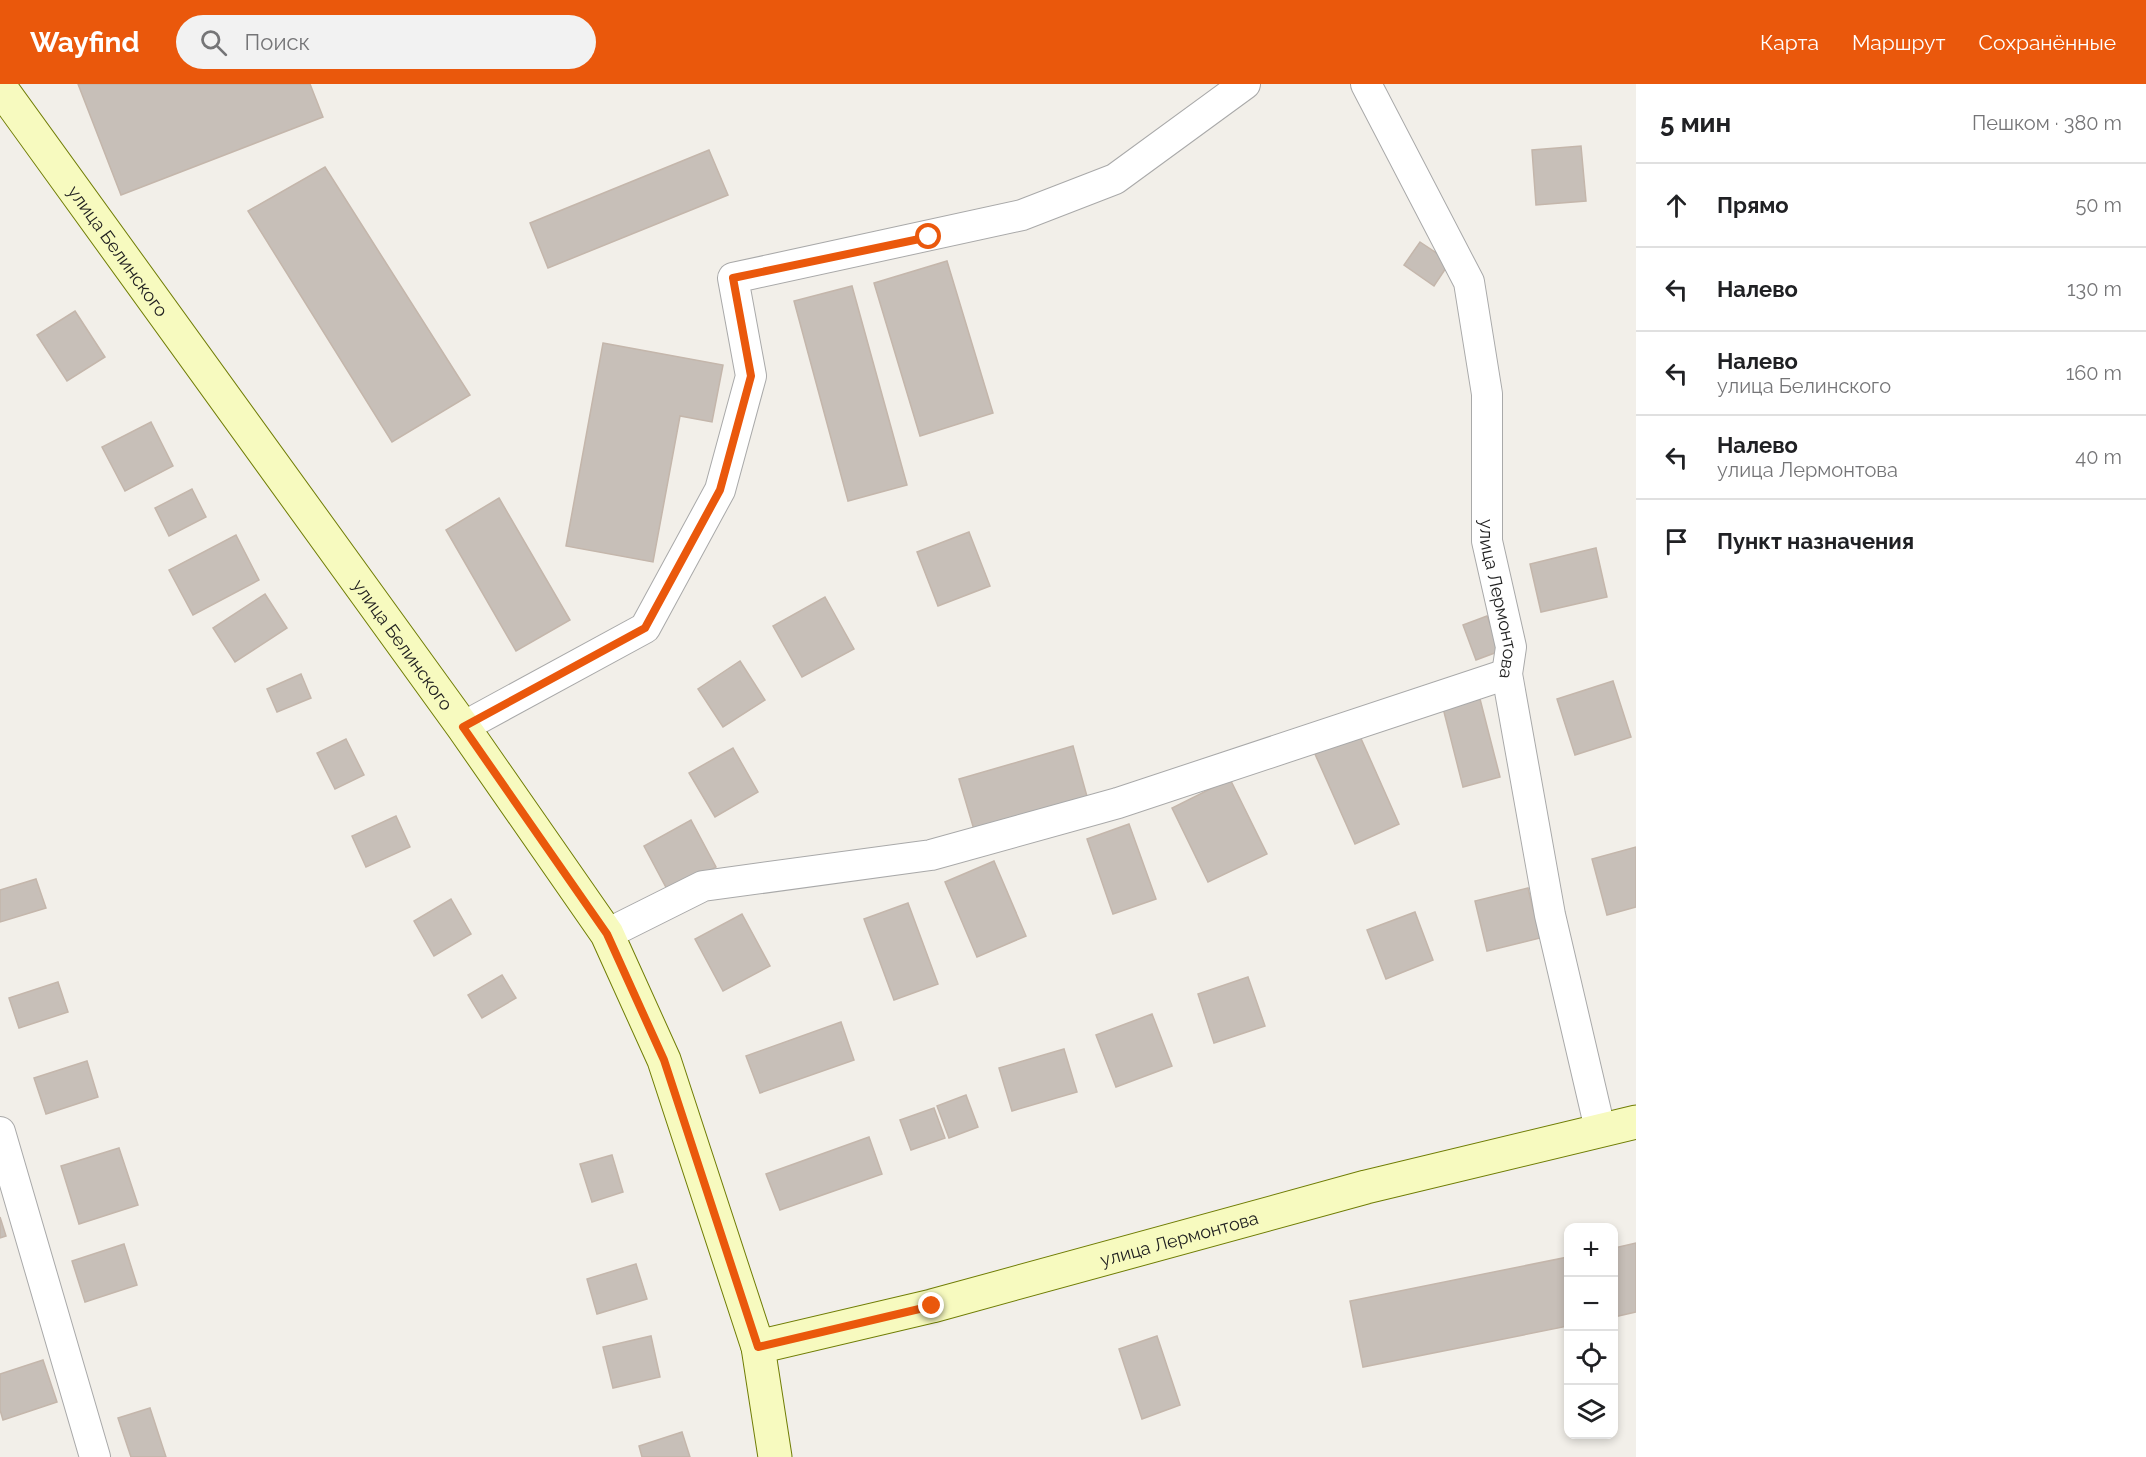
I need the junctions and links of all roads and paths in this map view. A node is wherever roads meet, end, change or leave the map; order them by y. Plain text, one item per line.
1 (1245, 84) edge
2 (1366, 84) edge
3 (0, 87) edge
4 (1507, 674) junction
5 (463, 727) junction
6 (607, 934) junction
7 (1636, 1122) edge
8 (1600, 1129) junction
9 (0, 1132) edge
10 (758, 1347) junction
11 (95, 1457) edge
12 (775, 1457) edge

1 - 5 street
2 - 4 street, улица Лермонтова
3 - 5 street, улица Белинского
4 - 6 street
4 - 8 street, улица Лермонтова
5 - 6 street, улица Белинского
6 - 10 street, улица Белинского
7 - 8 street, улица Лермонтова
8 - 10 street, улица Лермонтова
9 - 11 street
10 - 12 street, улица Белинского

